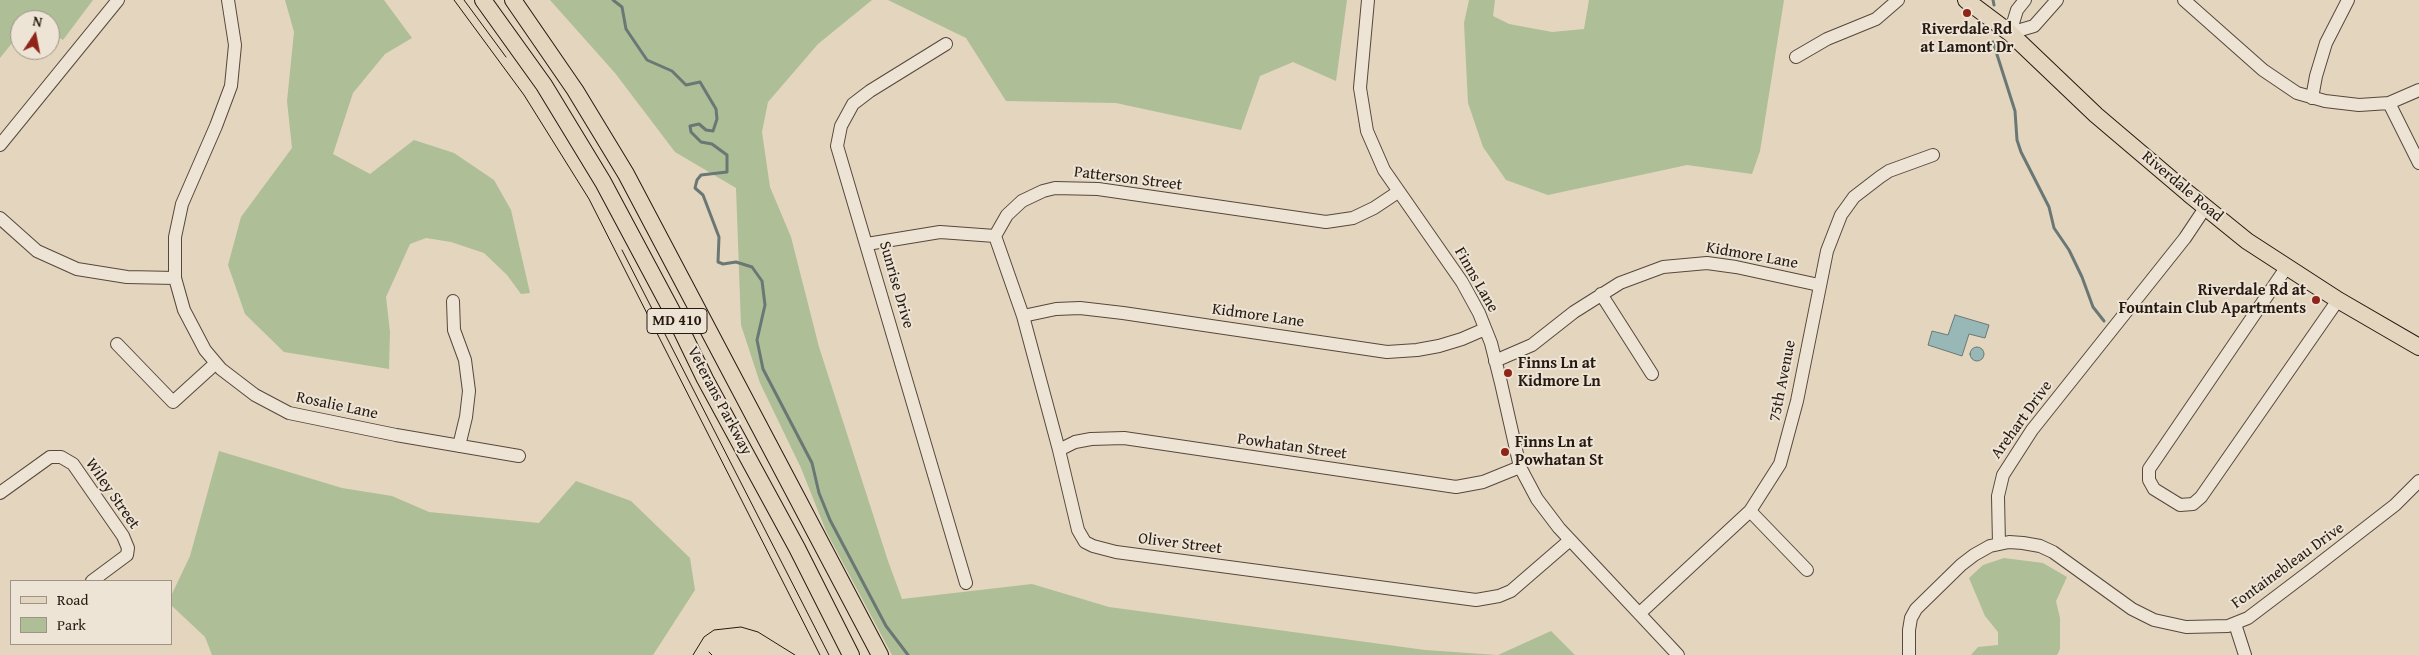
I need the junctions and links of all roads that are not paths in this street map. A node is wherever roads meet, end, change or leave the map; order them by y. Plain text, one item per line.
1 (118, 0) edge
2 (228, 0) edge
3 (483, 0) edge
4 (513, 0) edge
5 (1368, 0) edge
6 (1898, 0) edge
7 (1966, 0) edge
8 (2025, 0) edge
9 (2057, 0) edge
10 (2348, 0) edge
11 (2190, 2) edge
12 (2010, 33) junction
13 (946, 44) dead end
14 (1796, 57) dead end
15 (2419, 90) edge
16 (2312, 98) junction
17 (2389, 103) junction
18 (0, 146) edge
19 (1933, 155) dead end
20 (2419, 163) edge
21 (1398, 192) junction
22 (2205, 208) junction
23 (0, 218) edge
24 (995, 236) junction
25 (867, 244) junction
26 (2286, 268) junction
27 (175, 278) junction
28 (1819, 285) junction
29 (1601, 294) junction
30 (2338, 300) junction
31 (453, 301) dead end
32 (1023, 316) junction
33 (1485, 329) junction
34 (117, 344) dead end
35 (2419, 347) edge
36 (1495, 361) junction
37 (216, 363) junction
38 (1652, 374) dead end
39 (459, 446) junction
40 (1059, 450) junction
41 (519, 456) dead end
42 (1520, 467) junction
43 (2419, 481) edge
44 (0, 493) edge
45 (1750, 511) junction
46 (1570, 540) junction
47 (1999, 544) junction
48 (1807, 570) dead end
49 (93, 580) edge
50 (966, 583) dead end
51 (1640, 613) junction
52 (2235, 624) junction
53 (851, 655) edge
54 (880, 655) edge
55 (1678, 655) edge
56 (1909, 655) edge
57 (2245, 655) edge

1 - 18 street
2 - 27 street, Rosalie Lane
3 - 53 main road, Veterans Parkway / MD 410
4 - 54 main road, Veterans Parkway / MD 410
5 - 21 street, Finns Lane
6 - 14 street
7 - 12 main road, Riverdale Road
8 - 12 street
9 - 12 street
10 - 16 street
11 - 16 street
12 - 22 main road, Riverdale Road
13 - 25 street, Sunrise Drive
15 - 17 street
16 - 17 street
17 - 20 street
19 - 28 street, 75th Avenue
21 - 24 street, Patterson Street
21 - 33 street, Finns Lane
22 - 26 main road, Riverdale Road
22 - 47 street, Arehart Drive
23 - 27 street
24 - 25 street
24 - 32 street, Oliver Street
25 - 50 street, Sunrise Drive
26 - 30 main road, Riverdale Road
26 - 30 street
27 - 37 street, Rosalie Lane
28 - 29 street, Kidmore Lane
28 - 45 street, 75th Avenue
29 - 36 street, Kidmore Lane
29 - 38 street
30 - 35 main road, Riverdale Road
31 - 39 street
32 - 33 street, Kidmore Lane
32 - 40 street, Oliver Street
33 - 36 street, Finns Lane
34 - 37 street
36 - 42 street, Finns Lane
37 - 39 street, Rosalie Lane
39 - 41 street, Rosalie Lane
40 - 42 street, Powhatan Street
40 - 46 street, Oliver Street
42 - 46 street, Finns Lane
43 - 52 street, Fontainebleau Drive
44 - 49 street, Wiley Street
45 - 48 street
45 - 51 street, 75th Avenue
46 - 51 street, Finns Lane
47 - 52 street, Fontainebleau Drive
47 - 56 street
51 - 55 street, Finns Lane
52 - 57 street

